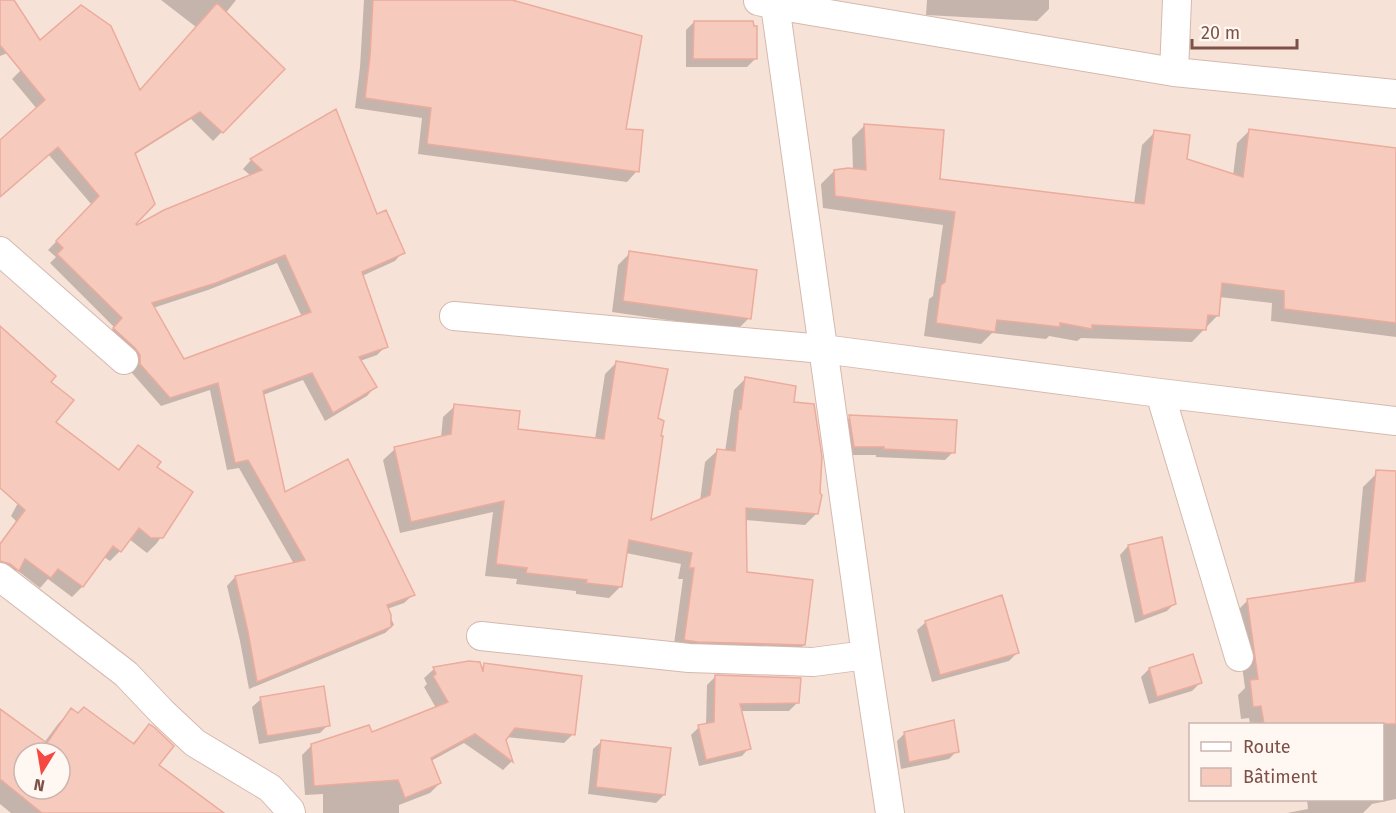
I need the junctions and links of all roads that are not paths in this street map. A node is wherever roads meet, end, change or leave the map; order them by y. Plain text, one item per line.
1 (1177, 0) edge
2 (766, 3) edge
3 (1174, 72) junction
4 (1396, 94) edge
5 (0, 251) edge
6 (454, 316) dead end
7 (823, 350) junction
8 (124, 360) dead end
9 (1160, 393) junction
10 (1396, 422) edge
11 (0, 577) edge
12 (481, 636) dead end
13 (866, 655) junction
14 (1239, 657) dead end
15 (291, 813) edge
16 (890, 813) edge

1 - 3 street
2 - 3 street
2 - 7 street
3 - 4 street
5 - 8 street
6 - 7 street
7 - 9 street
7 - 13 street
9 - 10 street
9 - 14 street
11 - 15 street
12 - 13 street
13 - 16 street

